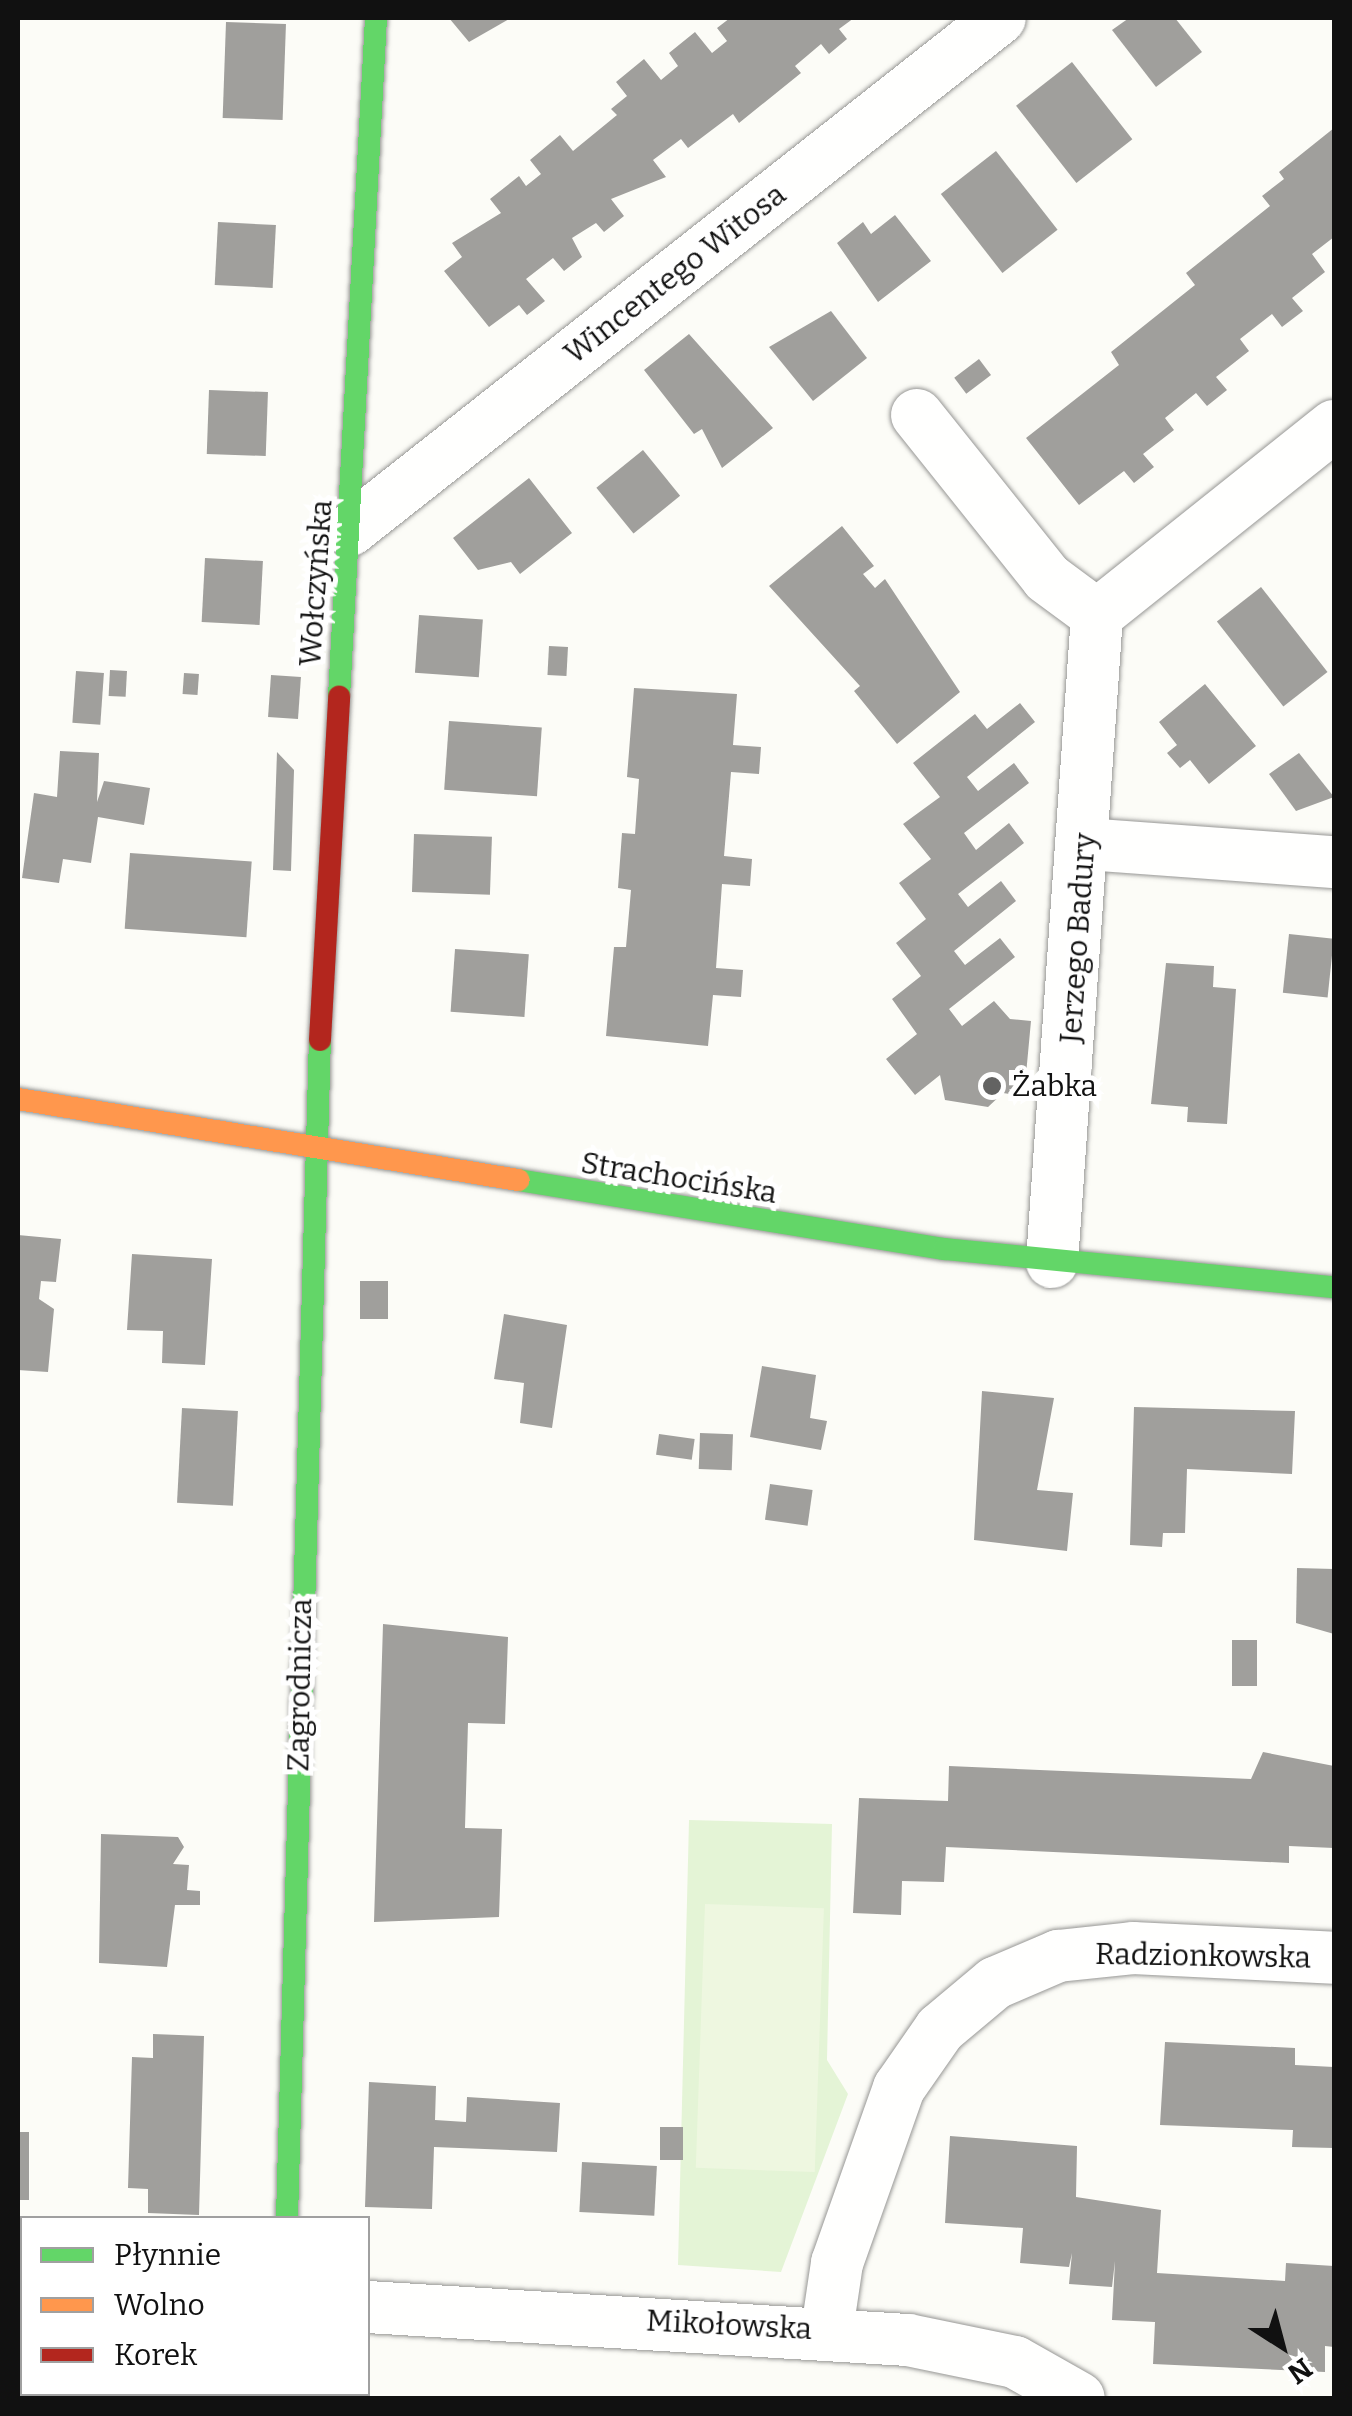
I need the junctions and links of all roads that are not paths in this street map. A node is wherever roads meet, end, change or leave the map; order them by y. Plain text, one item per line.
1 (376, 18) edge
2 (1000, 18) edge
3 (917, 415) dead end
4 (1334, 426) edge
5 (350, 530) junction
6 (1098, 615) junction
7 (1086, 844) junction
8 (1334, 862) edge
9 (18, 1099) edge
10 (314, 1151) junction
11 (1052, 1262) junction
12 (1334, 1287) edge
13 (1334, 1958) edge
14 (287, 2216) edge
15 (370, 2307) edge
16 (827, 2330) junction
17 (1079, 2398) edge

1 - 5 street, Wołczyńska
2 - 5 street, Wincentego Witosa
3 - 6 street
4 - 6 street
5 - 10 street, Wołczyńska
6 - 7 street, Jerzego Badury
7 - 8 street
7 - 11 street, Jerzego Badury
9 - 10 street, Strachocińska
10 - 11 street, Strachocińska
10 - 14 street, Zagrodnicza
11 - 12 street, Strachocińska
13 - 16 street, Radzionkowska
15 - 16 street, Mikołowska
16 - 17 street, Mikołowska

